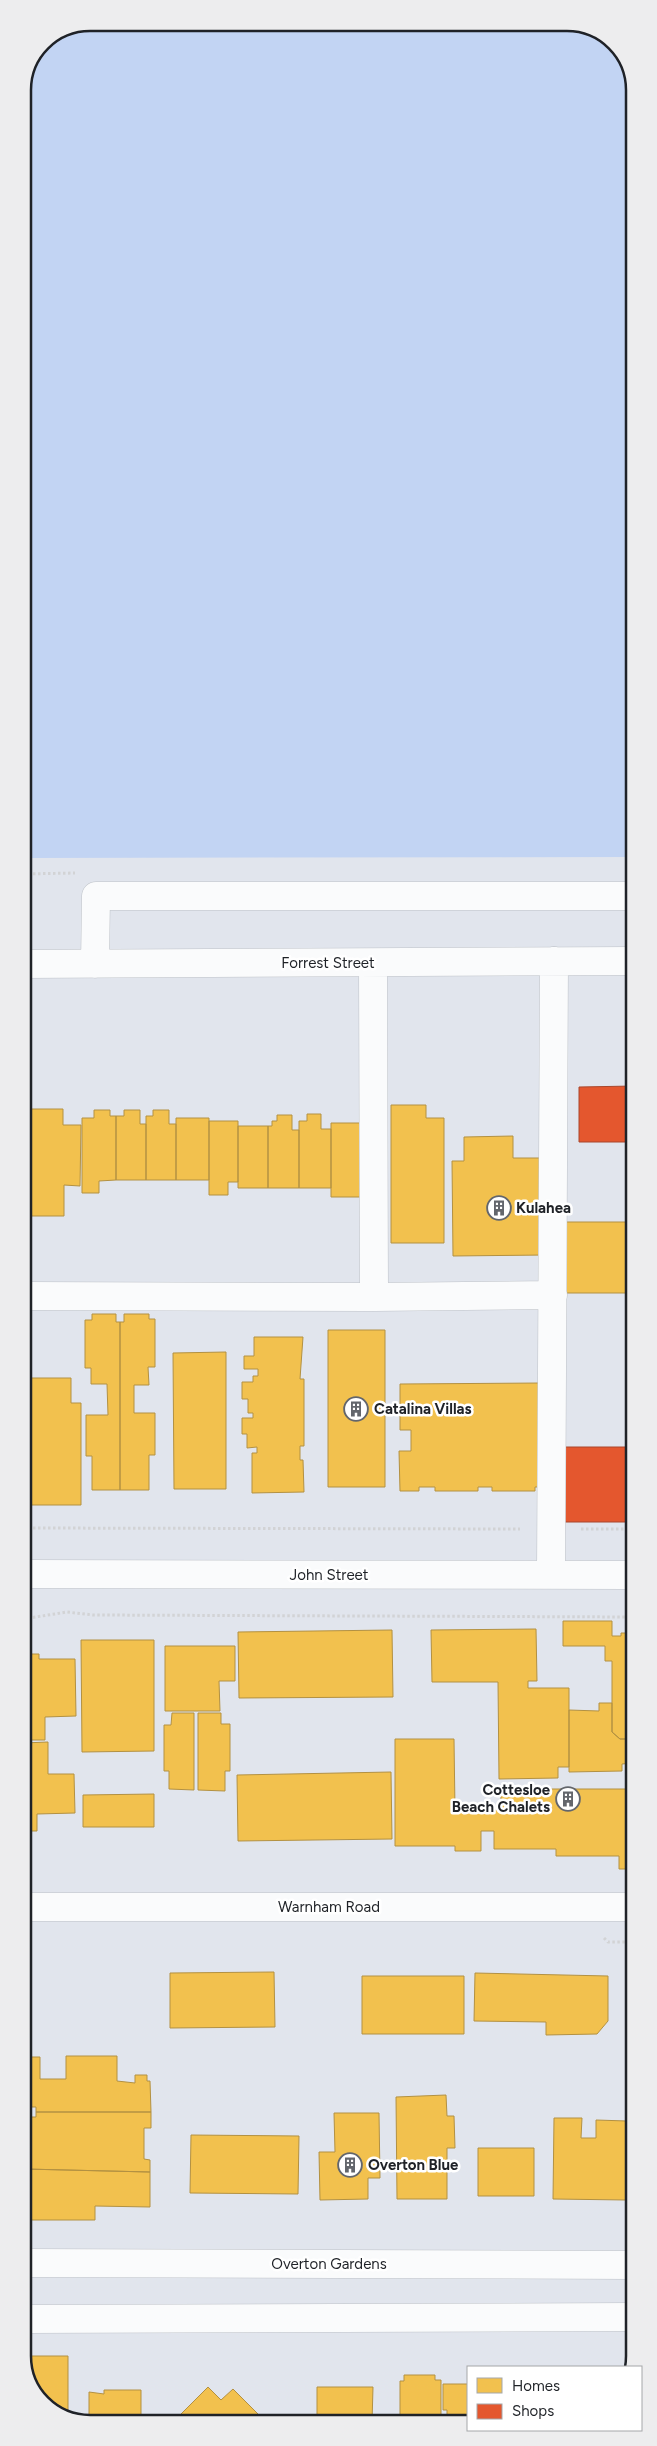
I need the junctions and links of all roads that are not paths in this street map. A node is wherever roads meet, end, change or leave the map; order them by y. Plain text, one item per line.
1 (626, 896) edge
2 (554, 961) junction
3 (626, 961) edge
4 (373, 963) junction
5 (31, 964) edge
6 (95, 964) junction
7 (553, 1295) junction
8 (31, 1296) edge
9 (374, 1296) junction
10 (31, 1574) edge
11 (551, 1575) junction
12 (626, 1575) edge
13 (31, 1907) edge
14 (626, 1907) edge
15 (31, 2263) edge
16 (626, 2265) edge
17 (626, 2317) edge
18 (31, 2319) edge

1 - 6 street
2 - 3 street, Forrest Street
2 - 4 street, Forrest Street
2 - 7 street
4 - 6 street, Forrest Street
4 - 9 street
5 - 6 street, Forrest Street
7 - 9 street
7 - 11 street
8 - 9 street
10 - 11 street, John Street
11 - 12 street, John Street
13 - 14 street, Warnham Road
15 - 16 street, Overton Gardens
17 - 18 street

